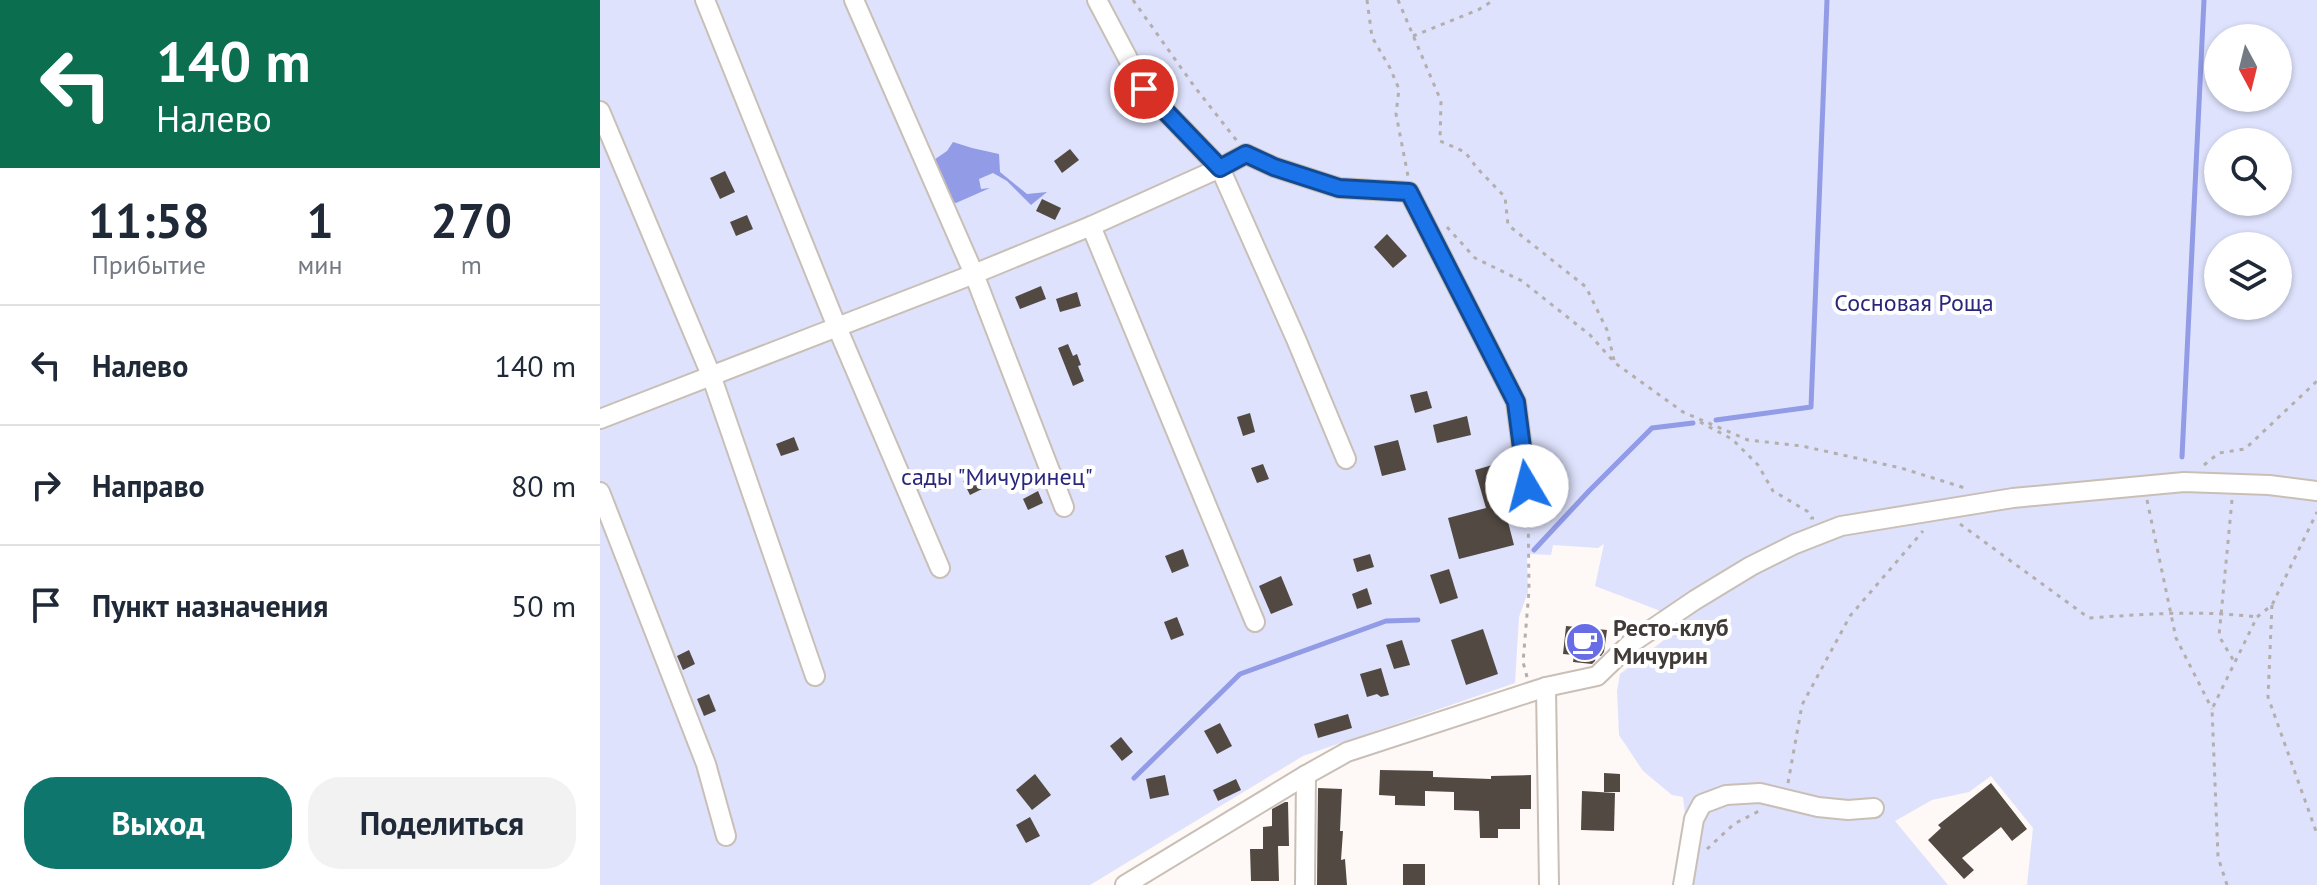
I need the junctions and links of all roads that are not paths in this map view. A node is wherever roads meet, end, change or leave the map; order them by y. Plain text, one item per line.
1 (705, 0) edge
2 (854, 0) edge
3 (1097, 0) edge
4 (600, 111) edge
5 (1220, 168) junction
6 (1091, 226) junction
7 (974, 274) junction
8 (837, 327) junction
9 (711, 375) junction
10 (600, 419) edge
11 (1346, 459) dead end
12 (1527, 486) road end
13 (2317, 491) edge
14 (600, 492) edge
15 (1064, 507) dead end
16 (940, 568) dead end
17 (1255, 622) dead end
18 (815, 676) dead end
19 (1546, 687) junction
20 (1306, 775) junction
21 (1874, 808) dead end
22 (726, 836) dead end
23 (1683, 880) edge
24 (1127, 885) edge
25 (1305, 885) edge
26 (1549, 885) edge

1 - 8 street
2 - 7 street
3 - 5 street
4 - 9 street
5 - 6 street
5 - 11 street
5 - 12 street
6 - 7 street
6 - 17 street
7 - 8 street
7 - 15 street
8 - 9 street
8 - 16 street
9 - 10 street
9 - 18 street
13 - 19 street
14 - 22 street
19 - 20 street
19 - 26 street
20 - 24 street
20 - 25 street
21 - 23 street

